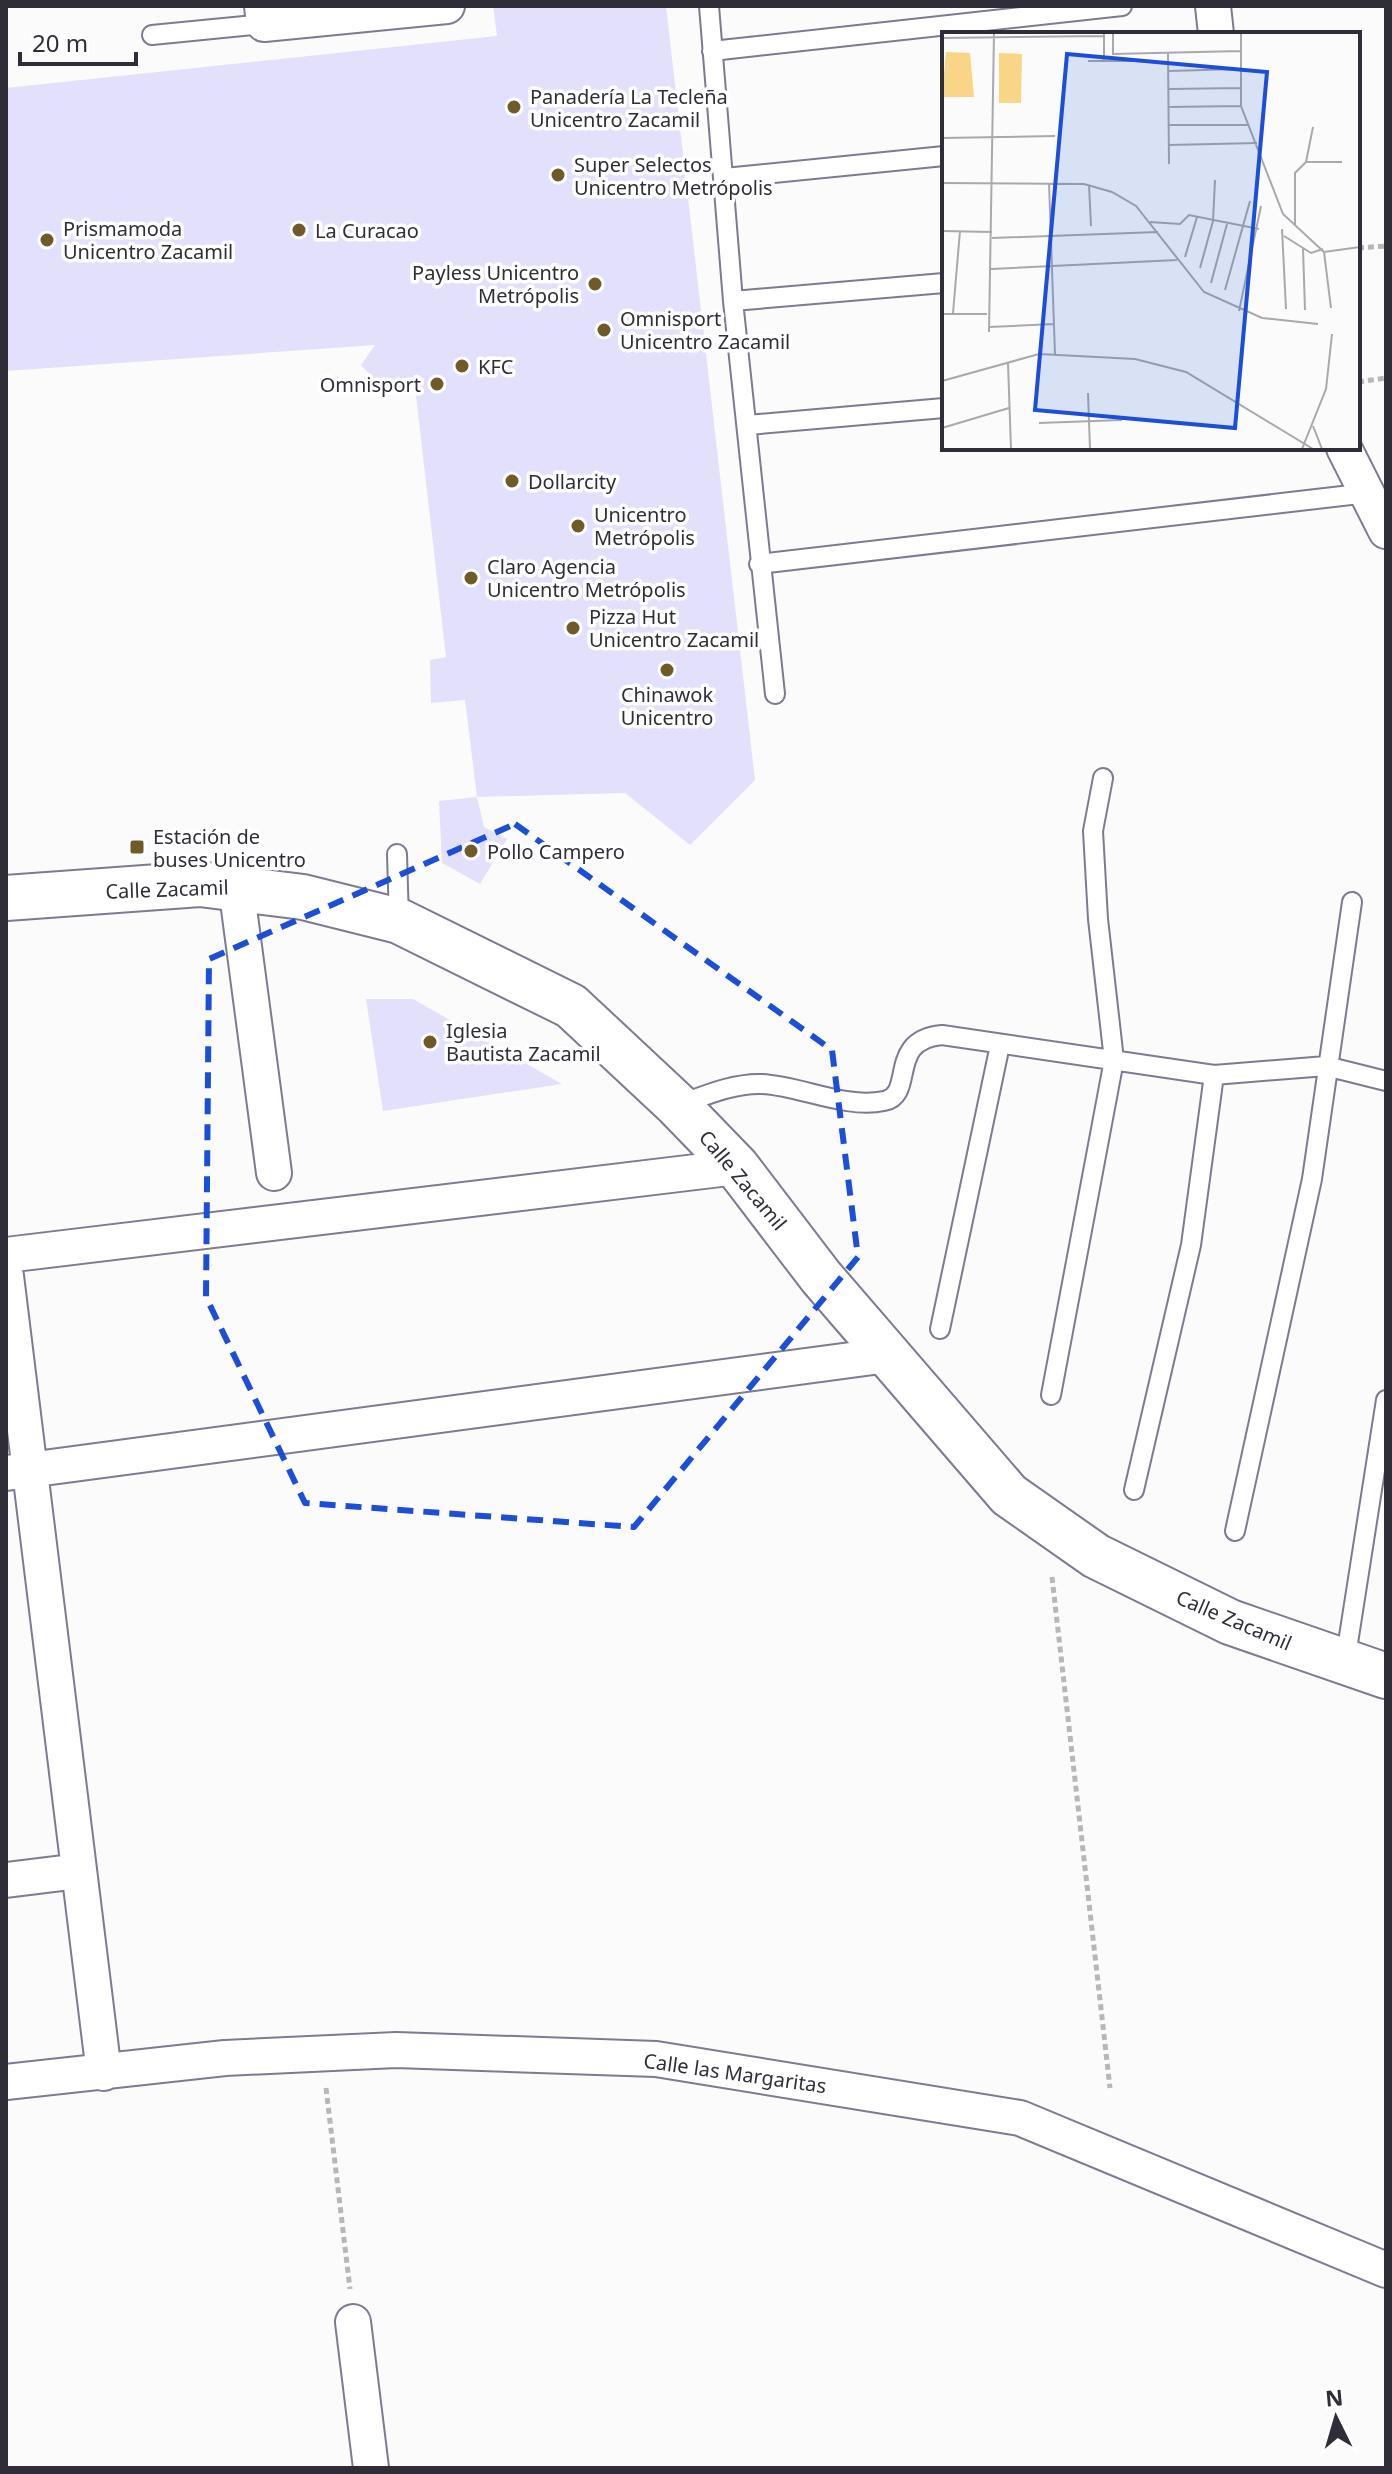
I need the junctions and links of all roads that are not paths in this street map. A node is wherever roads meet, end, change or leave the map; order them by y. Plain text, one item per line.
1 (447, 6) edge
2 (709, 6) edge
3 (1122, 6) edge
4 (1213, 6) edge
5 (263, 15) edge
6 (1216, 32) edge
7 (152, 35) dead end
8 (712, 51) junction
9 (942, 156) edge
10 (725, 178) junction
11 (942, 283) edge
12 (733, 301) junction
13 (942, 408) edge
14 (748, 425) junction
15 (1345, 450) edge
16 (1368, 493) junction
17 (1386, 531) edge
18 (759, 564) junction
19 (775, 694) dead end
20 (1103, 778) dead end
21 (397, 854) dead end
22 (236, 886) junction
23 (6, 898) edge
24 (1352, 902) dead end
25 (399, 921) junction
26 (1000, 1045) junction
27 (1114, 1060) junction
28 (1326, 1066) junction
29 (1214, 1075) junction
30 (1386, 1081) edge
31 (677, 1105) junction
32 (737, 1167) junction
33 (274, 1173) dead end
34 (6, 1255) edge
35 (6, 1276) edge
36 (940, 1329) dead end
37 (888, 1355) junction
38 (1051, 1395) dead end
39 (1386, 1400) edge
40 (18, 1472) edge
41 (1134, 1490) dead end
42 (1235, 1531) dead end
43 (1344, 1664) junction
44 (1386, 1676) edge
45 (79, 1871) junction
46 (6, 1880) edge
47 (104, 2073) junction
48 (6, 2082) edge
49 (1386, 2270) edge
50 (353, 2322) road end
51 (371, 2468) edge

1 - 5 street
2 - 8 lane
3 - 8 lane
4 - 6 street
5 - 7 lane
8 - 10 lane
9 - 10 lane
10 - 12 lane
11 - 12 lane
12 - 14 lane
13 - 14 lane
14 - 18 lane
15 - 16 street
16 - 17 street
16 - 18 lane
18 - 19 lane
20 - 27 lane
21 - 25 lane
22 - 23 street, Calle Zacamil
22 - 25 street, Calle Zacamil
22 - 33 street
24 - 28 lane
25 - 31 street, Calle Zacamil
26 - 27 lane
26 - 31 lane
26 - 36 lane
27 - 29 lane
27 - 38 lane
28 - 29 lane
28 - 30 lane
28 - 42 lane
29 - 41 lane
31 - 32 street, Calle Zacamil
32 - 34 street
32 - 37 street, Calle Zacamil
35 - 40 street
37 - 40 street
37 - 43 street, Calle Zacamil
39 - 43 lane
40 - 45 street
43 - 44 street, Calle Zacamil
45 - 46 street
45 - 47 street
47 - 48 street, Calle las Margaritas
47 - 49 street, Calle las Margaritas
50 - 51 street

